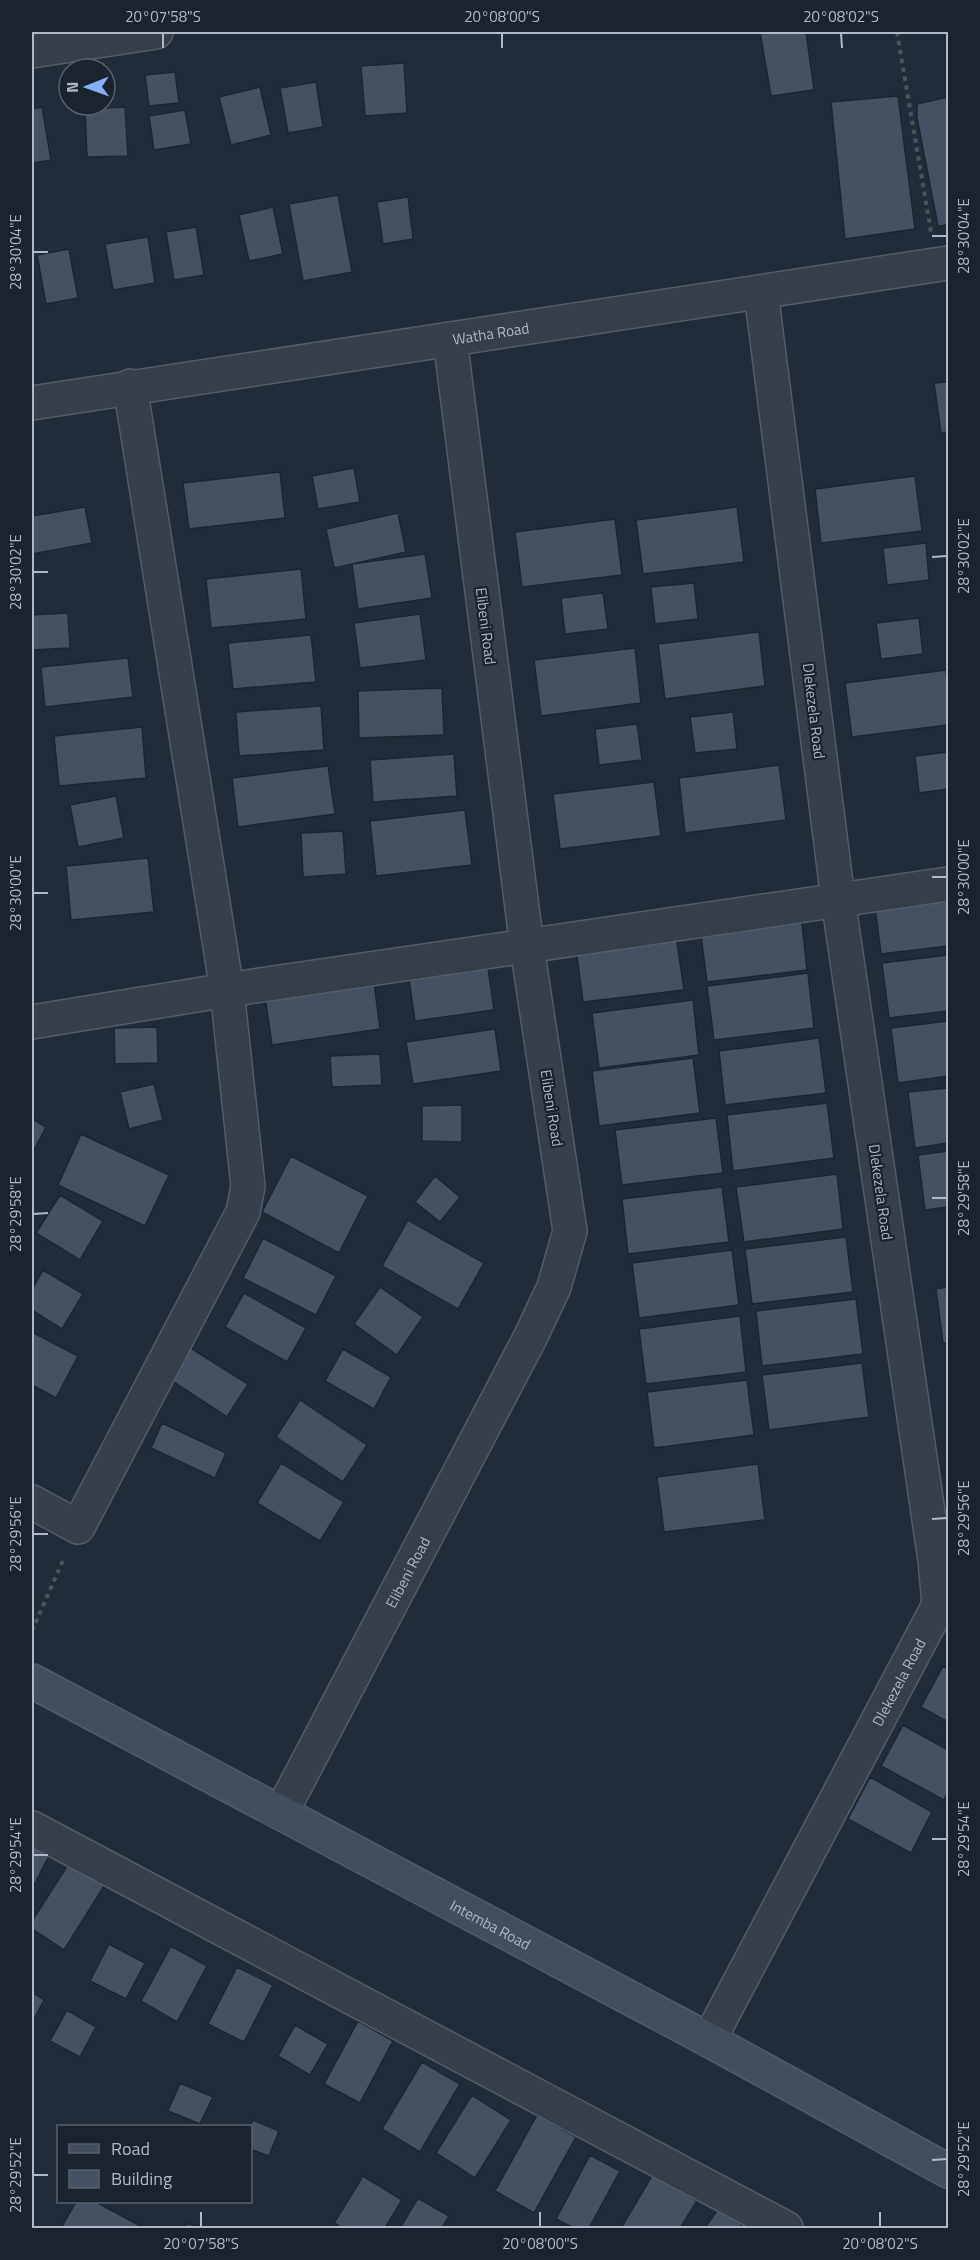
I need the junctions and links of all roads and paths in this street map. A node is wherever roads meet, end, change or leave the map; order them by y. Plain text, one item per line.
1 (156, 32) edge
2 (897, 32) edge
3 (32, 51) edge
4 (943, 264) edge
5 (760, 292) junction
6 (450, 339) junction
7 (130, 386) junction
8 (32, 403) edge
9 (948, 884) edge
10 (838, 899) junction
11 (527, 947) junction
12 (227, 990) junction
13 (32, 1022) edge
14 (32, 1502) edge
15 (78, 1527) junction
16 (32, 1631) edge
17 (32, 1681) edge
18 (281, 1813) junction
19 (32, 1828) edge
20 (709, 2040) junction
21 (948, 2171) edge
22 (786, 2229) edge

1 - 3 street
2 - 4 path
4 - 5 street, Watha Road
5 - 6 street, Watha Road
5 - 10 street, Dlekezela Road
6 - 7 street, Watha Road
6 - 11 street, Elibeni Road
7 - 8 street, Watha Road
7 - 12 street
9 - 10 street
10 - 11 street
10 - 20 street, Dlekezela Road
11 - 12 street
11 - 18 street, Elibeni Road
12 - 13 street
12 - 15 street
14 - 15 street
15 - 16 path
17 - 18 street, Intemba Road
18 - 20 street, Intemba Road
19 - 22 street
20 - 21 street, Intemba Road

